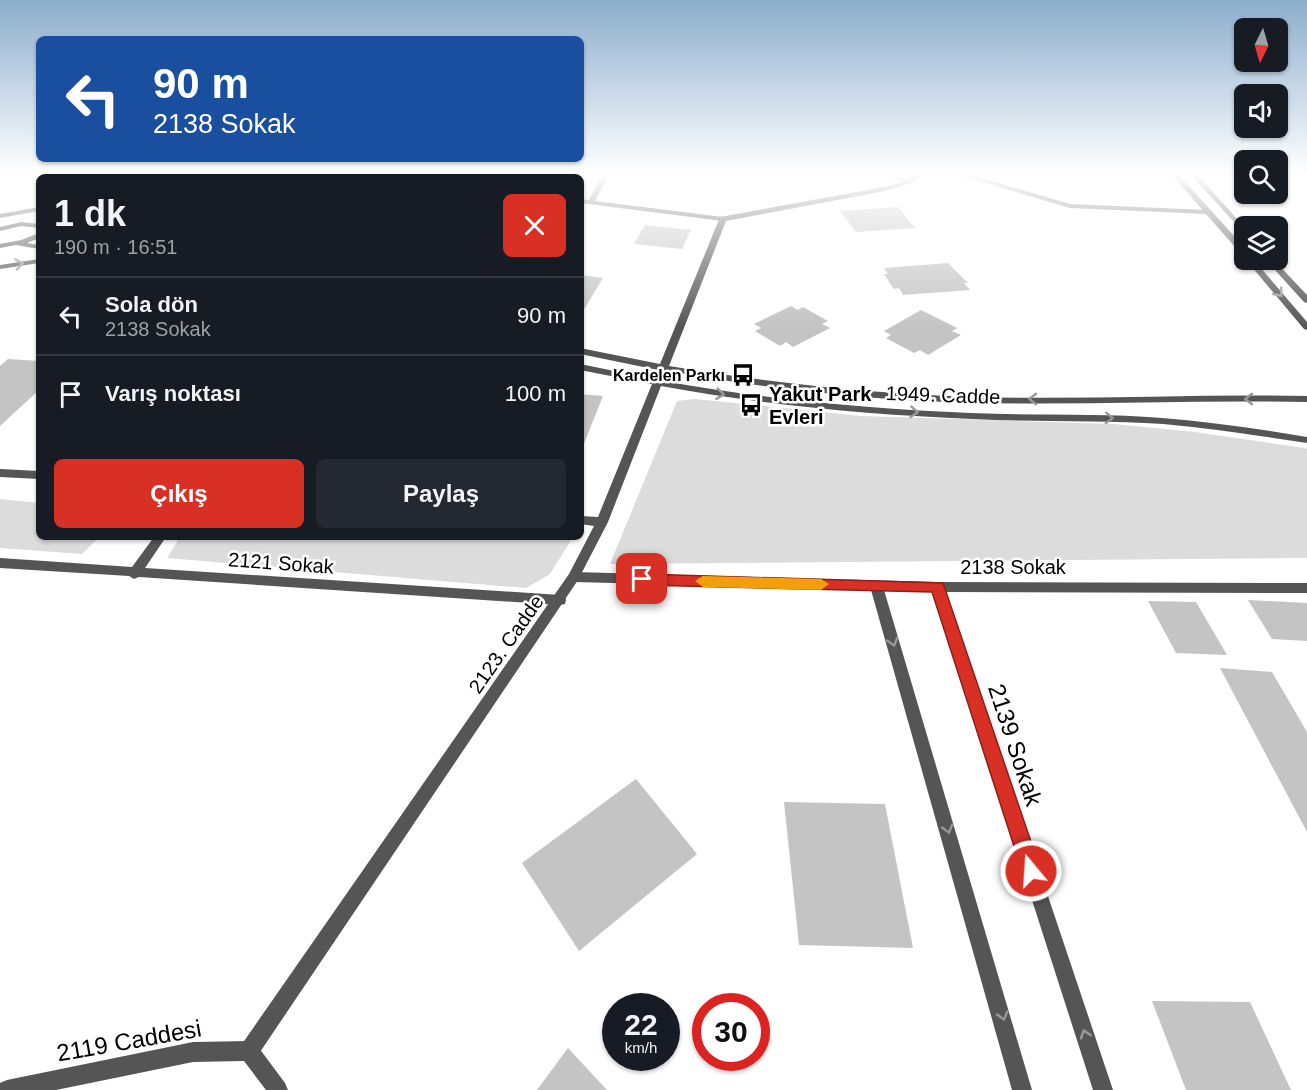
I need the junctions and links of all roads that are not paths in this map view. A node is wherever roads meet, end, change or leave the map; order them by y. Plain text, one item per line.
1 (18, 225) joint
2 (721, 225) edge
3 (1219, 225) edge
4 (36, 226) edge
5 (0, 229) edge
6 (36, 236) edge
7 (1234, 242) edge
8 (15, 245) junction
9 (0, 246) edge
10 (36, 247) edge
11 (0, 251) edge
12 (36, 261) edge
13 (0, 267) edge
14 (1259, 270) edge
15 (1279, 270) edge
16 (1307, 300) edge
17 (1307, 327) edge
18 (584, 352) edge
19 (584, 368) edge
20 (662, 370) junction
21 (657, 384) junction
22 (1307, 399) edge
23 (1307, 440) edge
24 (0, 473) edge
25 (36, 475) edge
26 (584, 520) edge
27 (602, 522) junction
28 (158, 540) edge
29 (0, 563) edge
30 (134, 574) junction
31 (574, 577) junction
32 (876, 586) junction
33 (938, 587) junction
34 (1307, 588) edge
35 (560, 600) junction
36 (249, 1051) junction
37 (7, 1090) edge
38 (278, 1090) edge
39 (1022, 1090) edge
40 (1103, 1090) edge

1 - 4 street
1 - 5 street
2 - 20 street, 2123. Cadde
3 - 7 street
6 - 8 street
8 - 9 street
8 - 10 street
8 - 11 street
13 -> 12 street
14 -> 17 street
15 - 16 street
18 - 20 street, 1949. Cadde
19 - 21 street, 1949. Cadde
20 - 21 street, 2123. Cadde
22 -> 20 street, 1949. Cadde
21 -> 23 street, 1949. Cadde
21 - 27 street, 2123. Cadde
24 - 25 street
26 - 27 street
27 - 31 street, 2123. Cadde
28 - 30 street
29 - 30 street, 2121 Sokak
30 - 35 street, 2121 Sokak
31 - 32 street, 2138 Sokak
31 - 35 street, 2123. Cadde
32 - 33 street, 2138 Sokak
32 -> 39 street
33 - 34 street, 2138 Sokak
40 -> 33 street, 2139 Sokak
35 - 36 street, 2123. Cadde
36 - 37 street, 2119 Caddesi
36 - 38 street

